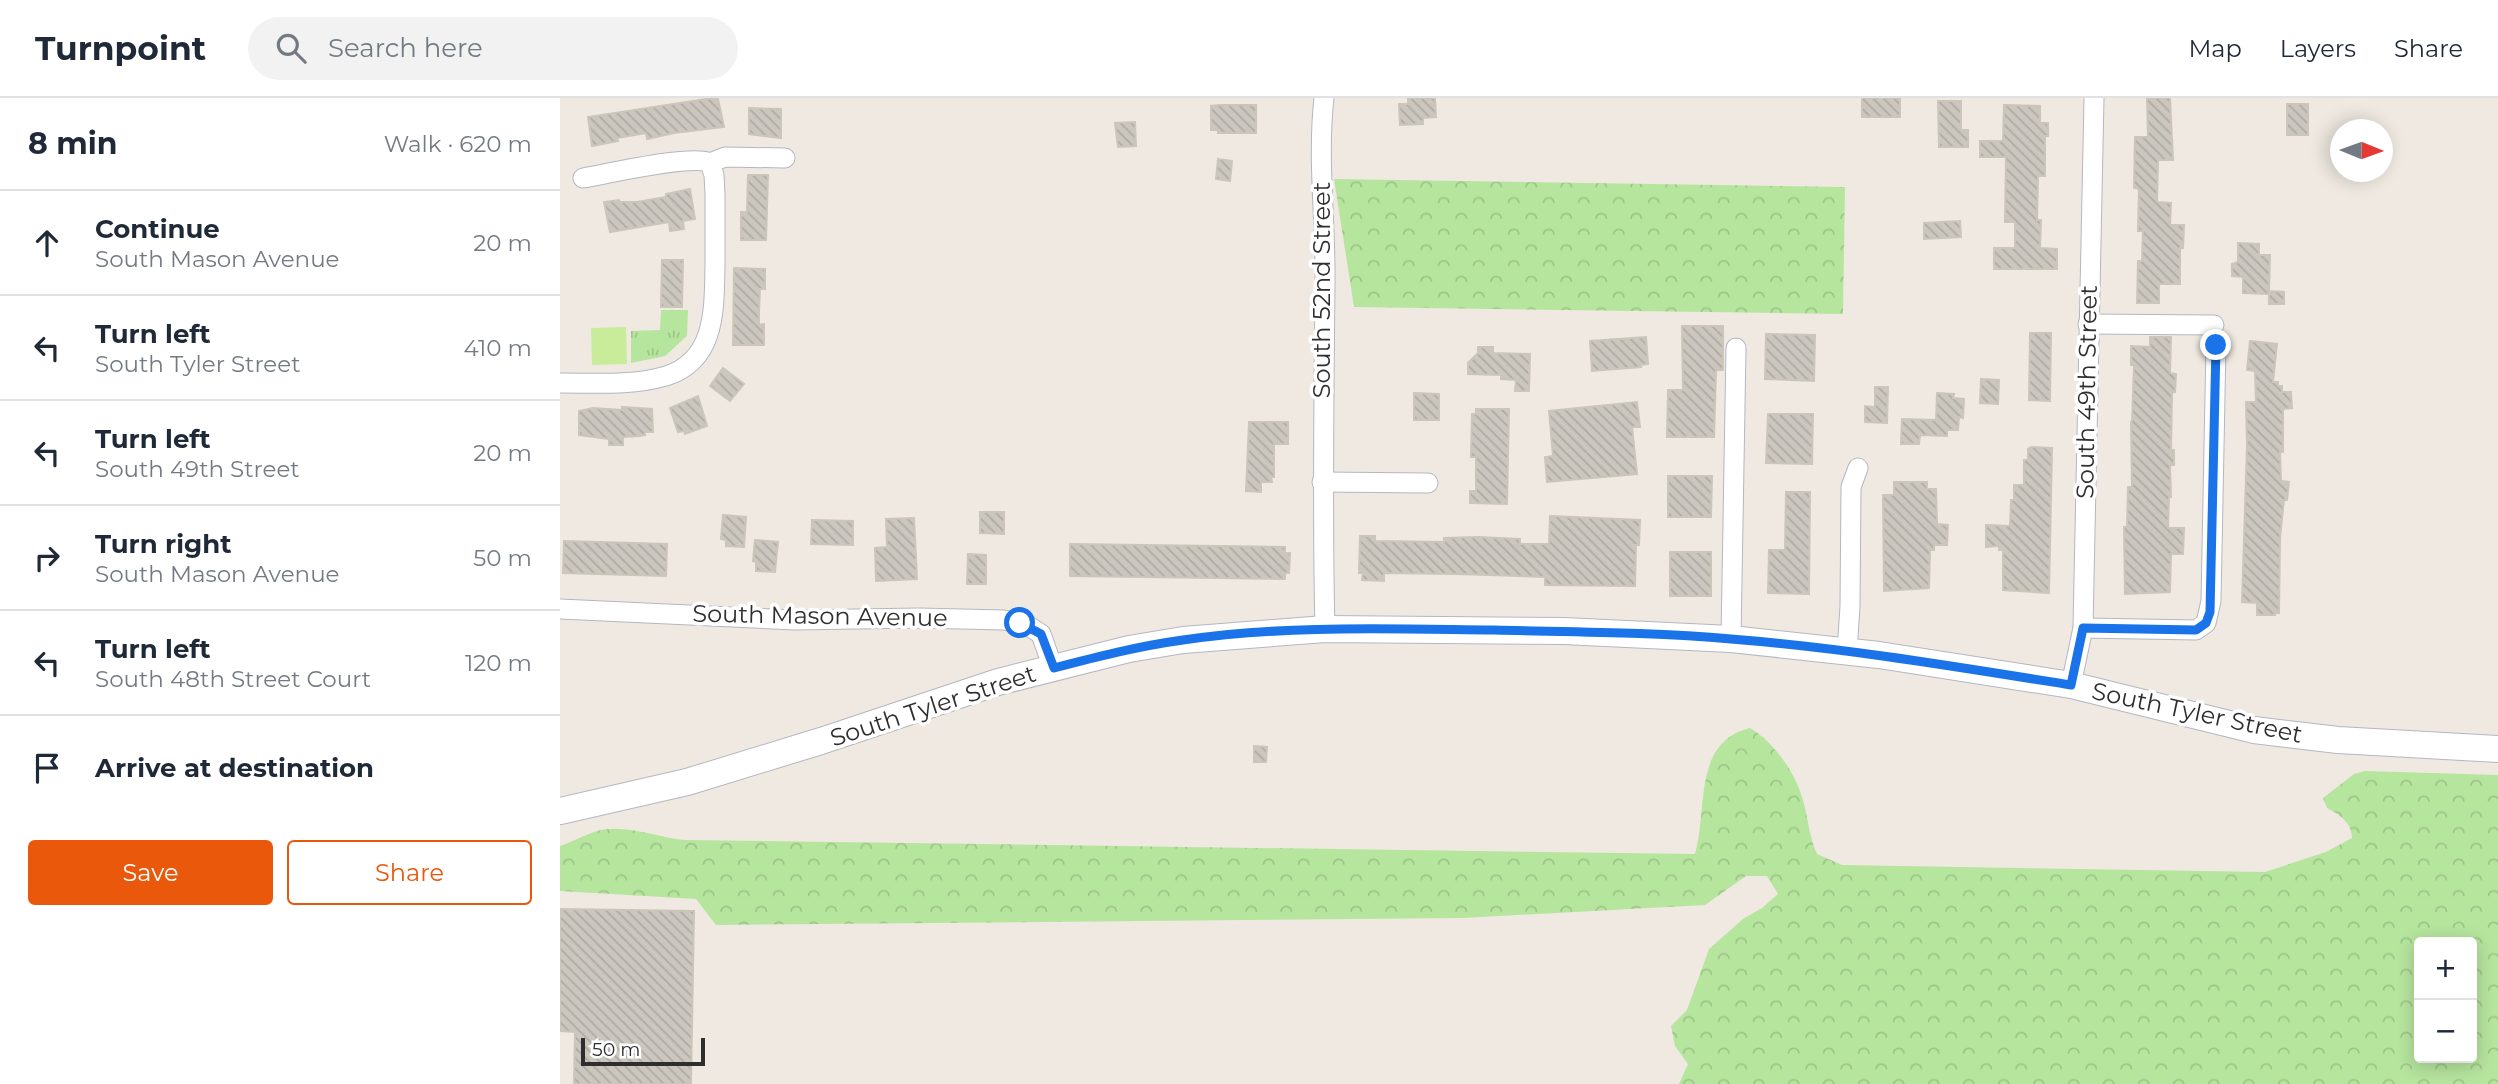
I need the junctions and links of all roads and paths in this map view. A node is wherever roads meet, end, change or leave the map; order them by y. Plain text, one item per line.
1 (1324, 98) edge
2 (2094, 98) edge
3 (785, 158) dead end
4 (710, 163) junction
5 (583, 178) dead end
6 (2088, 324) junction
7 (2214, 325) dead end
8 (2216, 345) dead end
9 (1736, 348) dead end
10 (560, 383) edge
11 (1858, 468) dead end
12 (1322, 482) junction
13 (1428, 484) dead end
14 (560, 609) edge
15 (2083, 628) junction
16 (1325, 629) junction
17 (1731, 639) junction
18 (1847, 651) junction
19 (1054, 668) junction
20 (2071, 685) junction
21 (2498, 749) edge
22 (560, 811) edge

1 - 12 street, South 52nd Street
2 - 6 street, South 49th Street
3 - 4 street
4 - 5 street
4 - 10 street
6 - 7 street
6 - 15 street, South 49th Street
8 - 15 street
9 - 17 street
11 - 18 street
12 - 13 street
12 - 16 street, South 52nd Street
14 - 19 street, South Mason Avenue
15 - 20 street, South 49th Street
16 - 17 main road, South Tyler Street
16 - 19 main road, South Tyler Street
17 - 18 main road, South Tyler Street
18 - 20 main road, South Tyler Street
19 - 22 main road, South Tyler Street
20 - 21 main road, South Tyler Street

